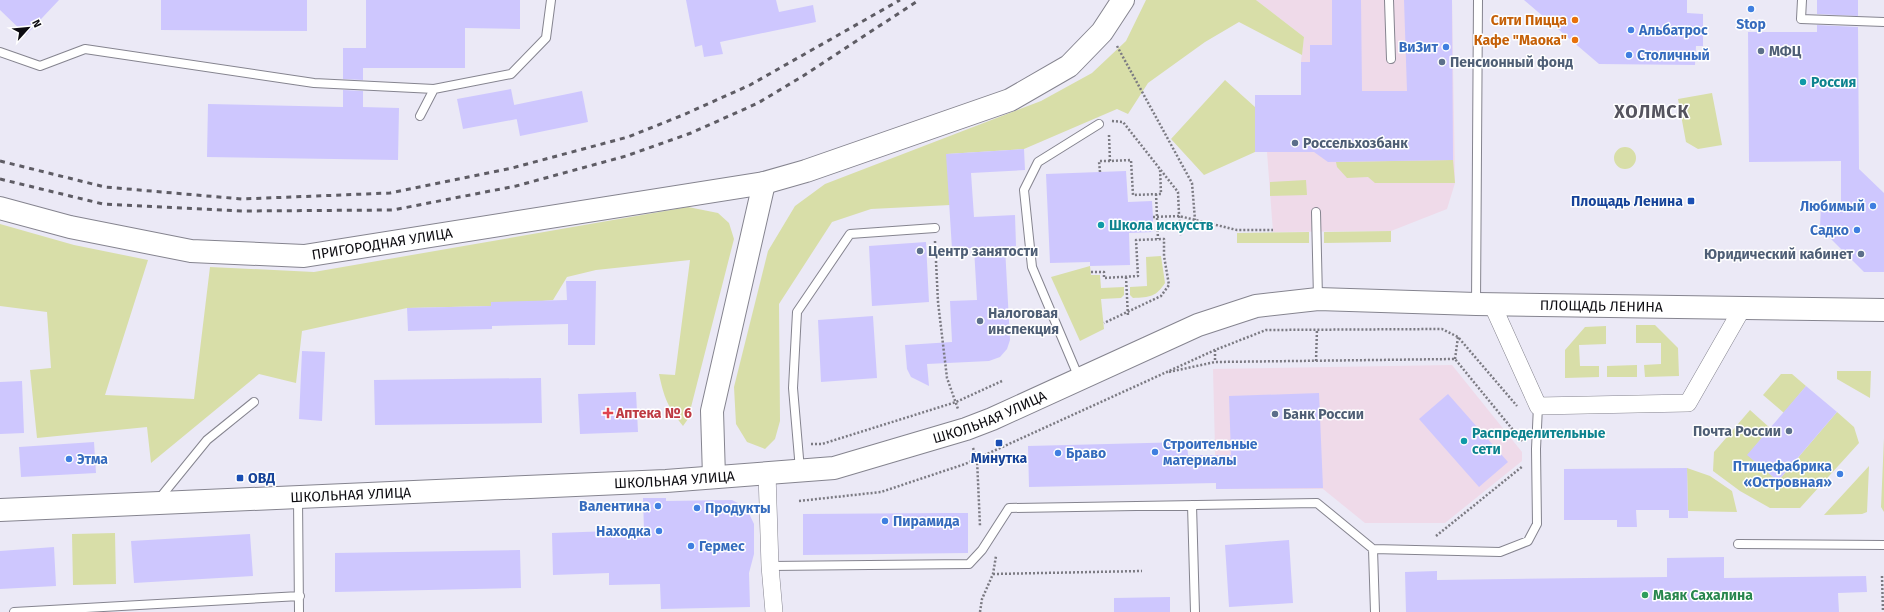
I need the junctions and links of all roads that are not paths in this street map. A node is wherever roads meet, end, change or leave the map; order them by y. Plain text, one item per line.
1 (551, 0) edge
2 (1122, 0) edge
3 (1389, 0) edge
4 (1478, 0) edge
5 (1802, 0) edge
6 (1884, 22) edge
7 (0, 52) edge
8 (1391, 59) dead end
9 (434, 89) junction
10 (420, 116) dead end
11 (1099, 124) dead end
12 (764, 183) junction
13 (0, 208) edge
14 (1316, 212) dead end
15 (935, 228) road end
16 (1318, 299) junction
17 (1484, 304) junction
18 (1743, 307) junction
19 (1884, 310) edge
20 (1080, 378) junction
21 (254, 402) dead end
22 (1538, 406) junction
23 (800, 470) junction
24 (767, 473) junction
25 (714, 477) junction
26 (298, 498) junction
27 (155, 504) junction
28 (1192, 505) junction
29 (0, 510) edge
30 (1738, 544) dead end
31 (1884, 545) edge
32 (1373, 549) junction
33 (770, 566) junction
34 (300, 596) junction
35 (14, 612) edge
36 (300, 612) edge
37 (774, 612) edge
38 (1195, 612) edge
39 (1375, 612) edge

1 - 9 lane
2 - 12 main road, ПРИГОРОДНАЯ УЛИЦА
3 - 8 lane
4 - 17 lane
5 - 6 lane
7 - 9 lane
9 - 10 lane
11 - 20 lane
12 - 13 main road, ПРИГОРОДНАЯ УЛИЦА
12 - 25 main road
14 - 16 lane
15 - 23 lane
16 - 17 main road, ПЛОЩАДЬ ЛЕНИНА
16 - 20 main road, ШКОЛЬНАЯ УЛИЦА
17 - 18 main road, ПЛОЩАДЬ ЛЕНИНА
17 - 22 street
18 - 19 main road, ПЛОЩАДЬ ЛЕНИНА
18 - 22 street
20 - 23 main road, ШКОЛЬНАЯ УЛИЦА
21 - 27 lane
22 - 32 lane
23 - 24 main road, ШКОЛЬНАЯ УЛИЦА
24 - 25 main road, ШКОЛЬНАЯ УЛИЦА
24 - 33 street
25 - 26 main road, ШКОЛЬНАЯ УЛИЦА
26 - 27 main road, ШКОЛЬНАЯ УЛИЦА
26 - 34 lane
27 - 29 main road, ШКОЛЬНАЯ УЛИЦА
28 - 32 lane
28 - 33 lane
28 - 38 lane
30 - 31 lane
32 - 39 lane
33 - 37 street
34 - 35 lane
34 - 36 lane

